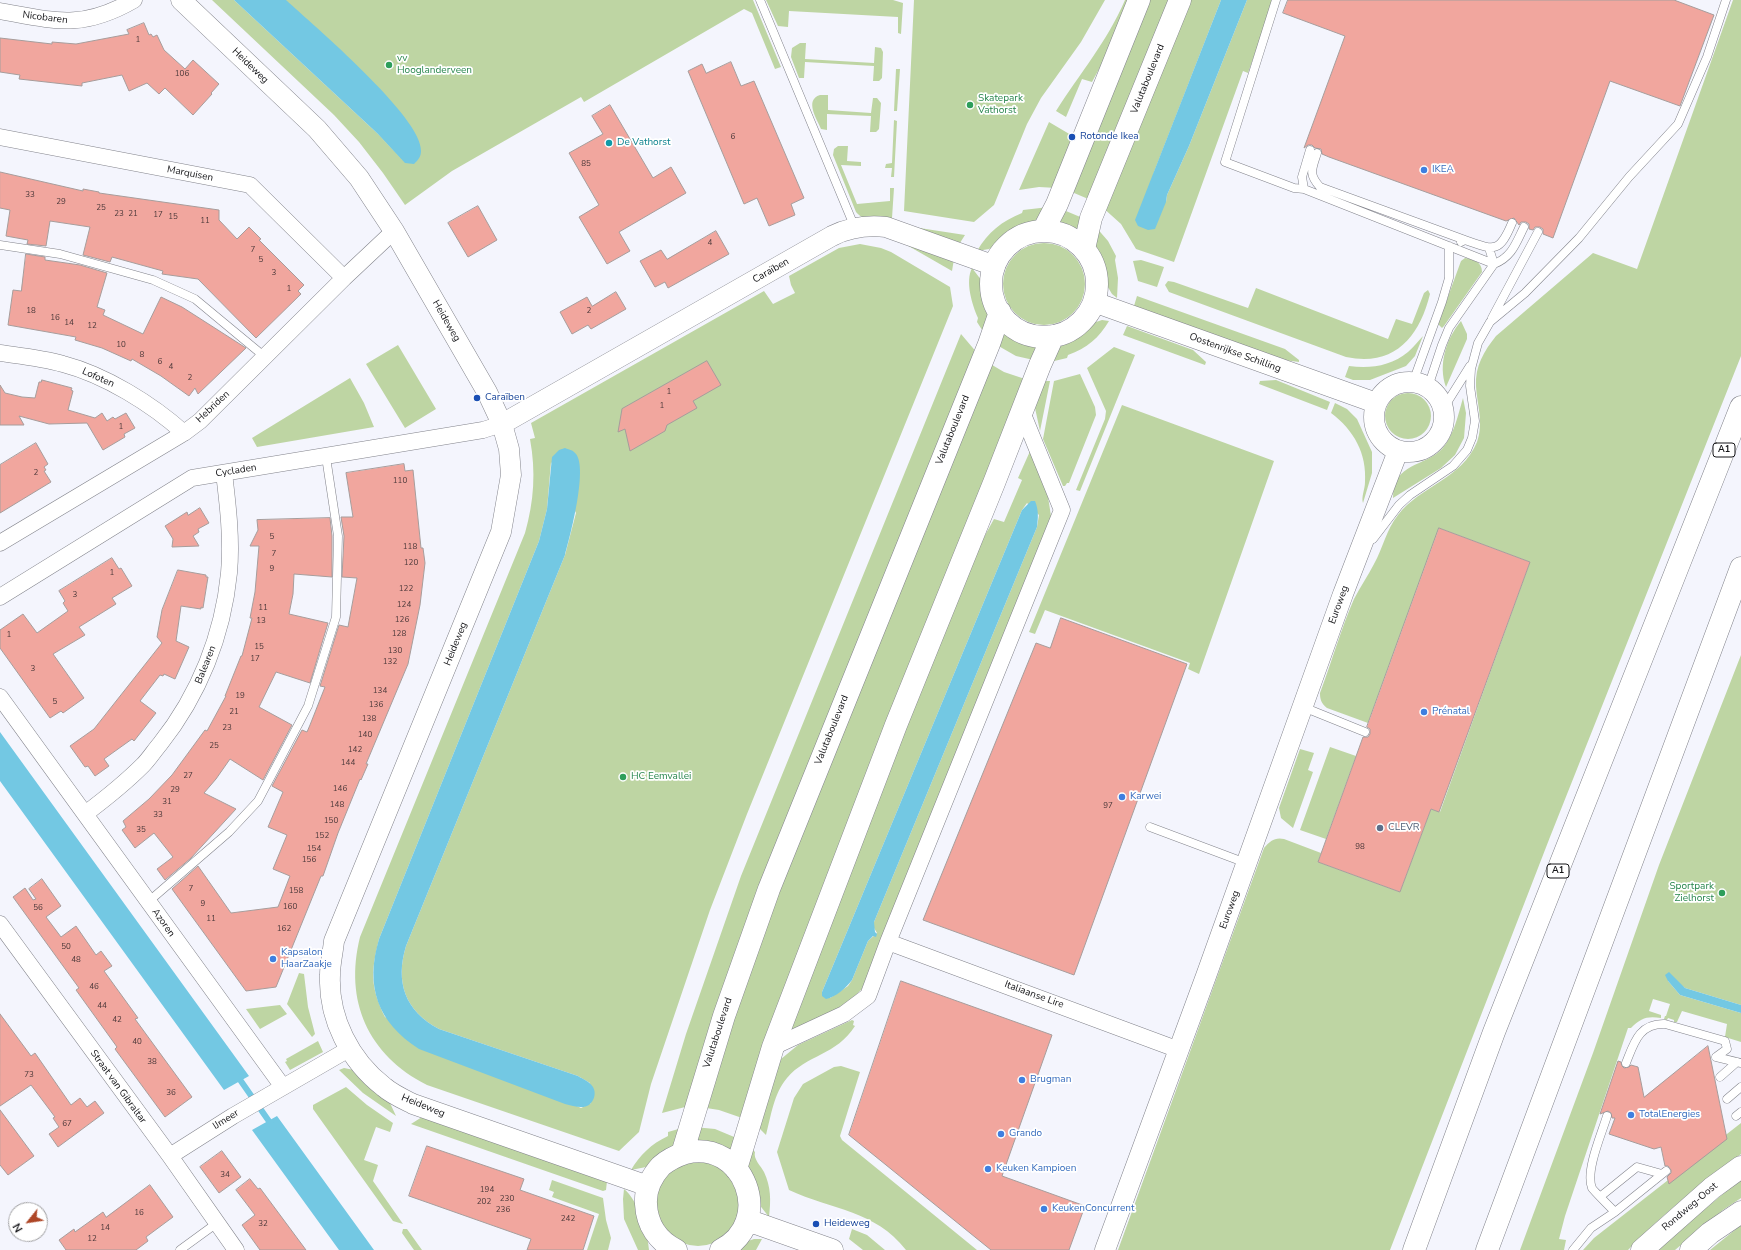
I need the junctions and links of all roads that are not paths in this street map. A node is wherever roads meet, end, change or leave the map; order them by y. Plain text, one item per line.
1 (134, 0) edge
2 (181, 0) edge
3 (760, 0) edge
4 (1139, 0) edge
5 (1180, 0) edge
6 (1276, 0) edge
7 (1726, 0) edge
8 (0, 11) edge
9 (0, 137) edge
10 (1304, 189) junction
11 (1512, 223) dead end
12 (1524, 227) dead end
13 (855, 228) junction
14 (394, 231) junction
15 (1043, 231) junction
16 (1538, 232) dead end
17 (1465, 240) junction
18 (0, 245) edge
19 (1449, 246) junction
20 (1488, 248) junction
21 (1084, 249) junction
22 (1494, 264) junction
23 (995, 266) junction
24 (344, 278) junction
25 (1094, 302) junction
26 (1000, 312) junction
27 (1490, 322) junction
28 (1054, 336) junction
29 (0, 353) edge
30 (265, 357) junction
31 (1474, 358) junction
32 (1420, 385) junction
33 (1376, 403) junction
34 (1741, 407) edge
35 (1443, 410) junction
36 (1022, 412) junction
37 (502, 424) junction
38 (184, 433) junction
39 (1398, 451) junction
40 (326, 457) junction
41 (224, 473) junction
42 (0, 543) edge
43 (1741, 568) edge
44 (1352, 570) junction
45 (0, 597) edge
46 (0, 697) edge
47 (1303, 707) junction
48 (1365, 732) dead end
49 (85, 814) junction
50 (1150, 827) dead end
51 (1246, 864) junction
52 (148, 902) junction
53 (0, 924) edge
54 (888, 942) junction
55 (773, 1047) junction
56 (349, 1049) junction
57 (1179, 1050) junction
58 (1626, 1063) dead end
59 (1739, 1063) edge
60 (1720, 1077) dead end
61 (283, 1086) junction
62 (1741, 1087) edge
63 (1727, 1099) dead end
64 (1607, 1116) dead end
65 (682, 1154) junction
66 (170, 1156) junction
67 (1741, 1167) edge
68 (736, 1169) junction
69 (648, 1186) junction
70 (1601, 1196) junction
71 (1615, 1212) junction
72 (1741, 1212) edge
73 (748, 1220) junction
74 (217, 1223) junction
75 (664, 1246) edge
76 (180, 1250) edge
77 (236, 1250) edge
78 (721, 1250) edge
79 (832, 1250) edge
80 (1105, 1250) edge
81 (1414, 1250) edge
82 (1487, 1250) edge
83 (1573, 1250) edge
84 (1642, 1250) edge
85 (1691, 1250) edge

1 - 8 street, Nicobaren
2 - 14 street, Heideweg
3 - 13 lane
4 - 15 main road
5 - 21 main road, Valutaboulevard
6 - 10 lane
7 - 27 lane
9 - 24 street, Marquisen
10 - 17 lane
10 - 19 lane
11 - 20 lane
12 - 22 lane
13 - 23 street, Caraïben
13 - 37 street, Caraïben
14 - 24 street, Hebriden
14 - 37 street, Heideweg
15 - 21 main road
15 - 23 main road
16 - 27 lane, Euroweg
17 - 19 lane
17 - 20 lane
18 - 30 lane
19 - 22 lane
19 - 32 lane
20 - 22 lane
21 - 25 main road
22 - 32 lane
23 - 26 main road
24 - 30 street, Hebriden
25 - 28 main road
25 - 33 street, Oostenrijkse Schilling
26 - 28 main road
26 - 65 main road, Valutaboulevard
27 - 31 lane, Euroweg
28 - 36 main road
29 - 38 street, Lofoten
30 - 38 street, Hebriden
31 - 35 lane, Euroweg
31 - 44 lane, Euroweg
32 - 33 street
32 - 35 street
33 - 39 street
34 - 81 main road, A1
35 - 39 street, Euroweg
36 - 54 street
36 - 55 main road
37 - 40 street, Cycladen
37 - 56 street, Heideweg
38 - 42 street, Hebriden
39 - 44 street, Euroweg
40 - 41 street, Cycladen
40 - 52 lane
41 - 45 street, Cycladen
41 - 49 street, Balearen
43 - 82 main road
44 - 47 street, Euroweg
46 - 49 street, Azoren
47 - 48 lane
47 - 51 street, Euroweg
49 - 52 street, Azoren
50 - 51 lane
51 - 57 street, Euroweg
52 - 61 street, Azoren
53 - 66 street, Straat van Gibraltar
54 - 55 street
54 - 57 street, Italiaanse Lire
55 - 68 main road
56 - 61 street
56 - 69 street, Heideweg
57 - 80 street, Euroweg
58 - 59 lane
59 - 60 lane
61 - 66 street, IJmeer
62 - 63 lane
64 - 70 lane
65 - 68 main road
65 - 69 main road
66 - 74 street, Straat van Gibraltar
67 - 84 main road, Rondweg-Oost
68 - 73 main road
69 - 75 main road
70 - 71 lane
70 - 71 lane
71 - 83 lane
72 - 85 main road
73 - 78 main road
73 - 79 main road
74 - 76 lane
74 - 77 street, Straat van Gibraltar

